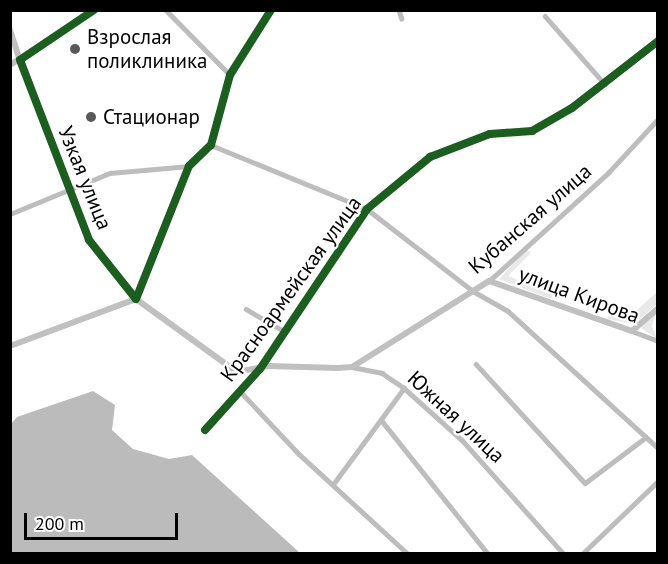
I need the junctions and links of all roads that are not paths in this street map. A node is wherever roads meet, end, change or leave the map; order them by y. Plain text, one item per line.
1 (94, 10) edge
2 (166, 10) edge
3 (271, 10) edge
4 (399, 10) edge
5 (544, 16) dead end
6 (402, 18) dead end
7 (10, 30) edge
8 (657, 41) edge
9 (20, 60) junction
10 (10, 65) edge
11 (230, 75) junction
12 (605, 84) junction
13 (657, 119) edge
14 (210, 145) junction
15 (189, 166) junction
16 (69, 188) junction
17 (367, 209) junction
18 (10, 214) edge
19 (489, 281) junction
20 (473, 291) junction
21 (136, 299) junction
22 (657, 308) edge
23 (246, 309) dead end
24 (282, 330) junction
25 (632, 331) junction
26 (657, 341) edge
27 (10, 346) edge
28 (476, 364) dead end
29 (352, 367) junction
30 (260, 369) junction
31 (404, 388) junction
32 (240, 391) junction
33 (382, 421) junction
34 (205, 430) dead end
35 (646, 437) junction
36 (657, 448) edge
37 (657, 481) edge
38 (334, 483) junction
39 (408, 554) edge
40 (488, 554) edge
41 (564, 554) edge
42 (582, 554) edge

1 - 9 main road
2 - 11 street
3 - 11 street
4 - 6 street
5 - 12 street
7 - 9 main road, Узкая улица
8 - 12 street, Красноармейская улица
9 - 10 main road
9 - 16 street, Узкая улица
11 - 14 street
12 - 17 street, Красноармейская улица
13 - 19 street, Кубанская улица
14 - 15 street
14 - 17 street
15 - 16 street
15 - 21 street
16 - 18 street
16 - 21 street, Узкая улица
17 - 20 street
17 - 24 street, Красноармейская улица
19 - 20 main road, Кубанская улица
19 - 25 main road, улица Кирова
20 - 29 main road, Кубанская улица
20 - 35 street
21 - 27 main road
21 - 30 main road, Узкая улица
22 - 25 main road
23 - 24 street
24 - 30 street, Красноармейская улица
25 - 26 street, улица Кирова
28 - 35 street
29 - 30 main road, Южная улица
29 - 31 street, Южная улица
30 - 32 street, Красноармейская улица
31 - 33 street
31 - 41 street, Южная улица
32 - 34 street, Красноармейская улица
32 - 38 street
33 - 38 street
33 - 40 street
35 - 36 street
37 - 42 street
38 - 39 street

